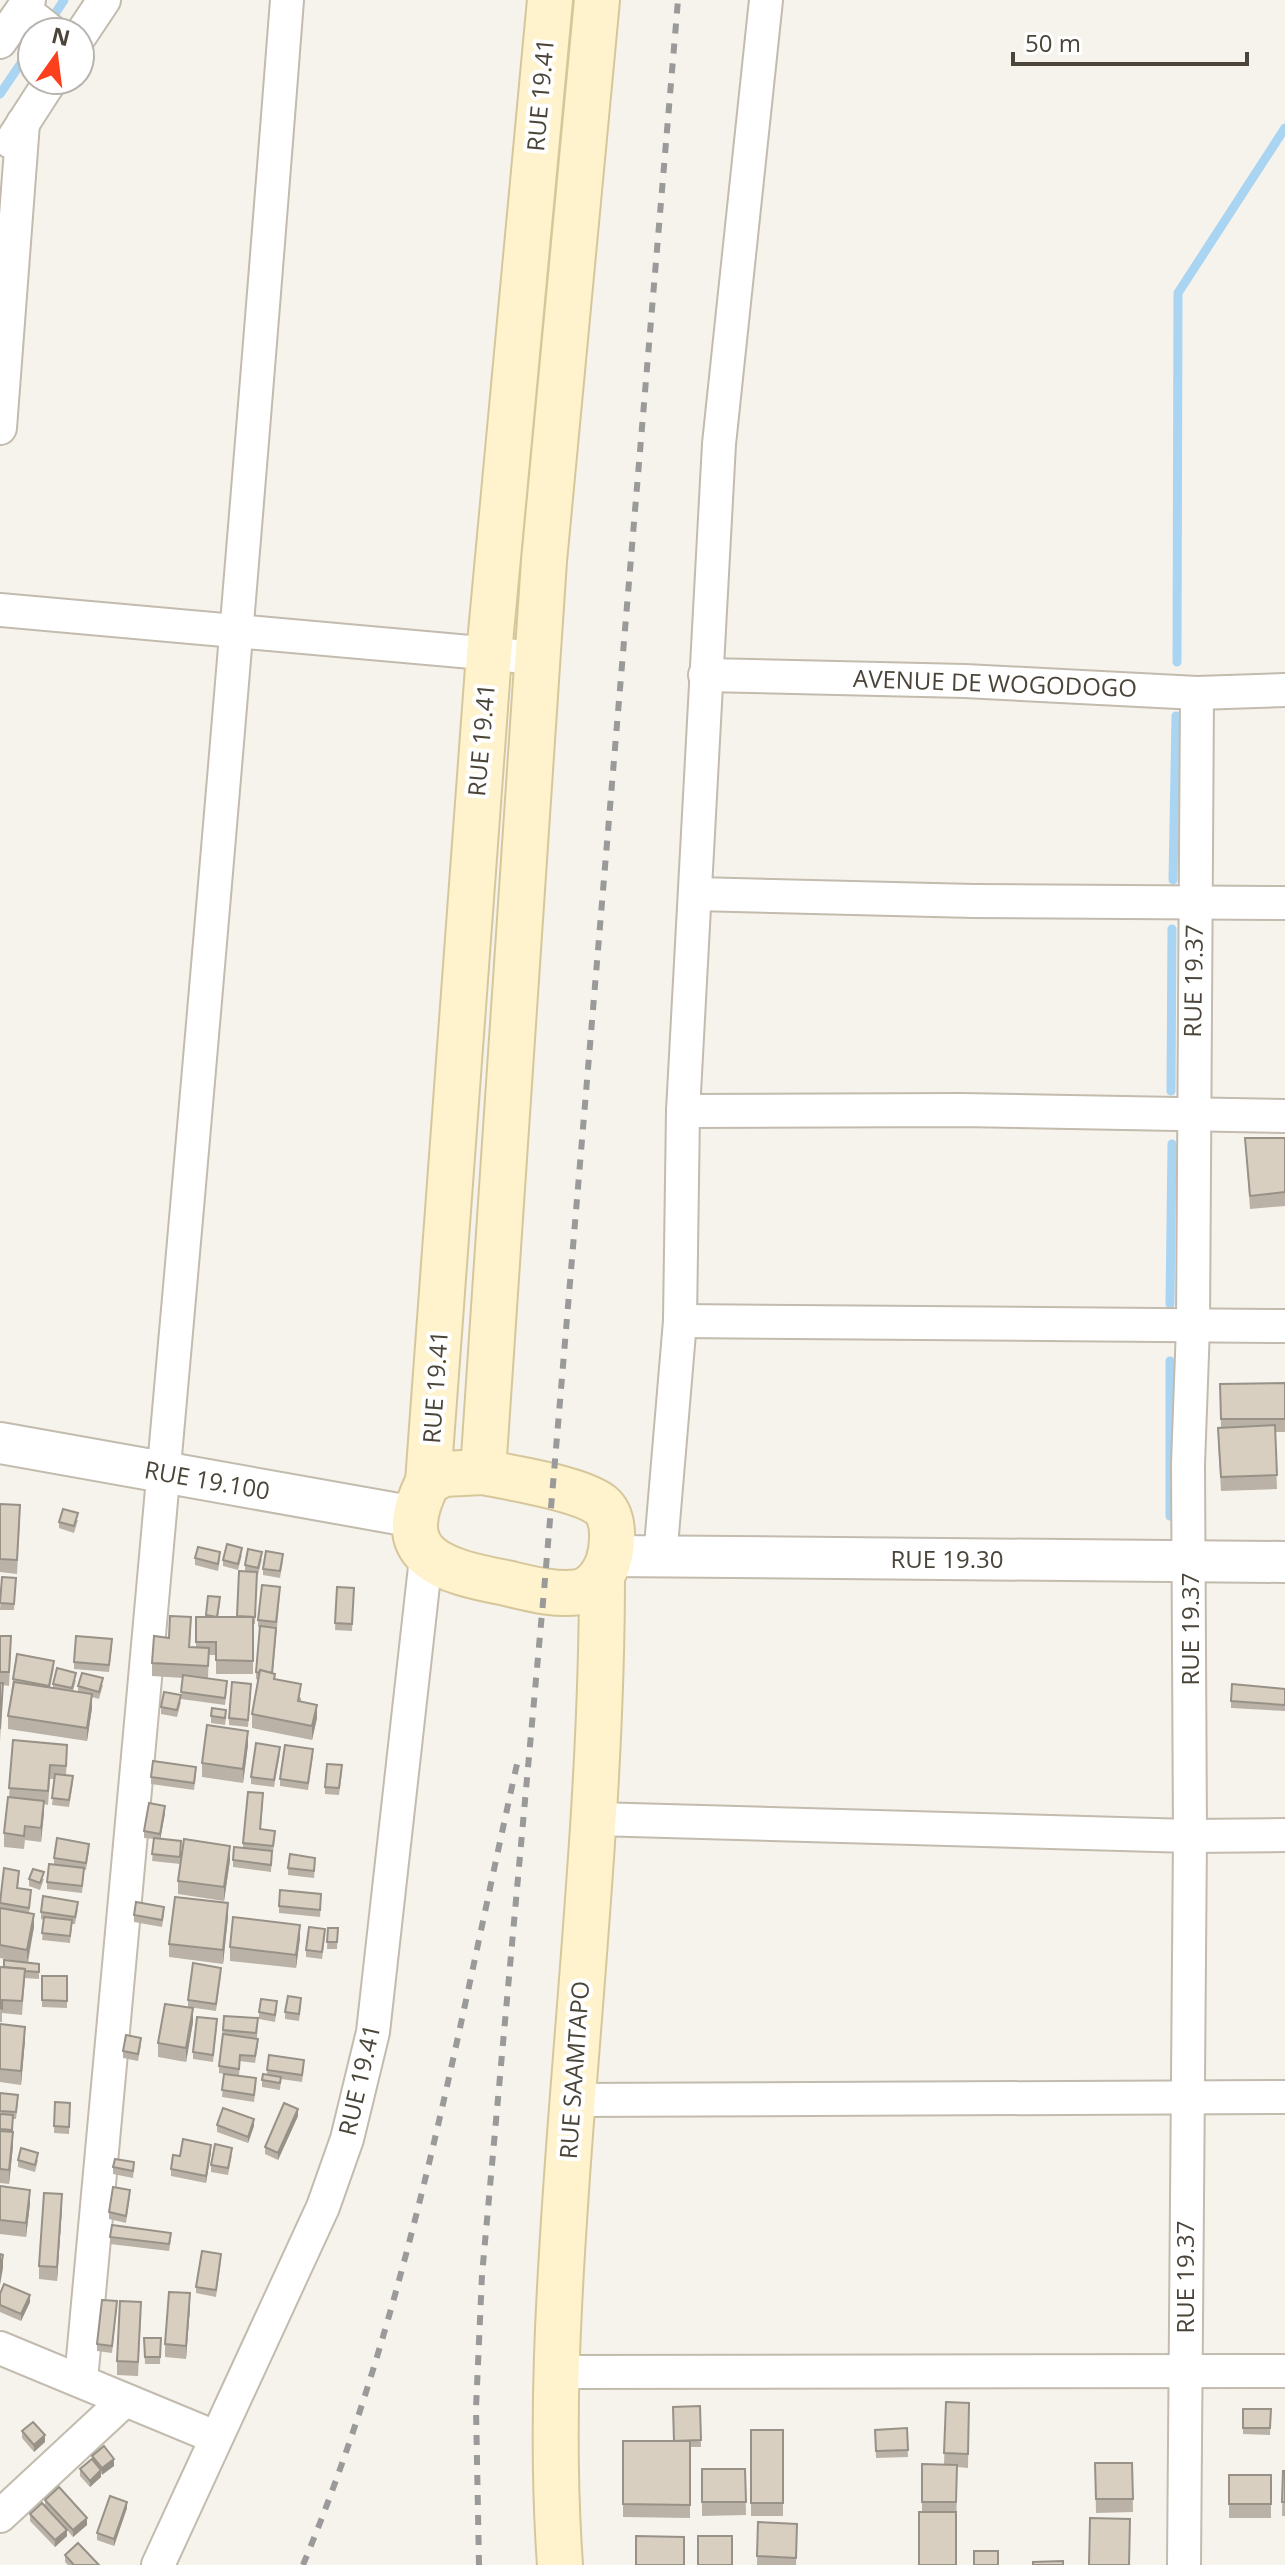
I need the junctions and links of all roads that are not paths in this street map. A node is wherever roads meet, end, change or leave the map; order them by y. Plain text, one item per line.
1 (287, 0) edge
2 (550, 0) edge
3 (597, 0) edge
4 (766, 0) edge
5 (26, 4) edge
6 (0, 42) edge
7 (41, 96) edge
8 (23, 123) junction
9 (0, 158) edge
10 (0, 428) edge
11 (0, 610) edge
12 (239, 631) junction
13 (489, 654) junction
14 (538, 658) junction
15 (705, 675) junction
16 (1285, 690) edge
17 (1197, 693) junction
18 (696, 894) junction
19 (1285, 903) edge
20 (1195, 904) junction
21 (683, 1111) junction
22 (1194, 1116) junction
23 (1285, 1116) edge
24 (680, 1321) junction
25 (1285, 1326) edge
26 (1193, 1327) junction
27 (0, 1443) edge
28 (483, 1472) junction
29 (165, 1474) junction
30 (421, 1499) junction
31 (426, 1558) junction
32 (660, 1558) junction
33 (1191, 1561) junction
34 (1285, 1562) edge
35 (606, 1565) junction
36 (595, 1819) junction
37 (1285, 1835) edge
38 (1190, 1836) junction
39 (1187, 2096) junction
40 (1285, 2097) edge
41 (572, 2100) junction
42 (0, 2348) edge
43 (1285, 2371) edge
44 (556, 2372) junction
45 (1185, 2372) junction
46 (81, 2380) junction
47 (125, 2400) junction
48 (215, 2437) junction
49 (0, 2516) edge
50 (158, 2565) edge
51 (560, 2565) edge
52 (1184, 2565) edge

1 - 12 street
2 - 13 main road, RUE 19.41
3 - 14 main road, RUE 19.41
4 - 15 street
5 - 6 street
7 - 8 street
8 - 9 street
8 - 10 street
11 - 12 street
12 - 13 street
12 - 29 street
13 - 14 street
13 - 30 main road, RUE 19.41
14 - 28 main road, RUE 19.41
15 - 17 street, AVENUE DE WOGODOGO
15 - 18 street
16 - 17 street, AVENUE DE WOGODOGO
17 - 20 street, RUE 19.37
18 - 20 street
18 - 21 street
19 - 20 street
20 - 22 street, RUE 19.37
21 - 22 street
21 - 24 street
22 - 23 street
22 - 26 street, RUE 19.37
24 - 26 street
24 - 32 street
25 - 26 street
26 - 33 street, RUE 19.37
27 - 29 street, RUE 19.100
28 - 30 main road, RUE SAAMTAPO
28 - 35 main road, RUE SAAMTAPO
29 - 30 street, RUE 19.100
29 - 46 street
30 - 31 main road, RUE 19.41
31 - 35 main road
31 - 48 street, RUE 19.41
32 - 33 street, RUE 19.30
32 - 35 street, RUE 19.30
33 - 34 street, RUE 19.30
33 - 38 street, RUE 19.37
35 - 36 main road, RUE SAAMTAPO
36 - 38 street
36 - 41 main road, RUE SAAMTAPO
37 - 38 street
38 - 39 street, RUE 19.37
39 - 40 street
39 - 41 street
39 - 45 street, RUE 19.37
41 - 44 main road, RUE SAAMTAPO
42 - 46 street
43 - 45 street
44 - 45 street
44 - 51 main road, RUE SAAMTAPO
45 - 52 street, RUE 19.37
46 - 47 street
47 - 48 street
47 - 49 street
48 - 50 street, RUE 19.41

